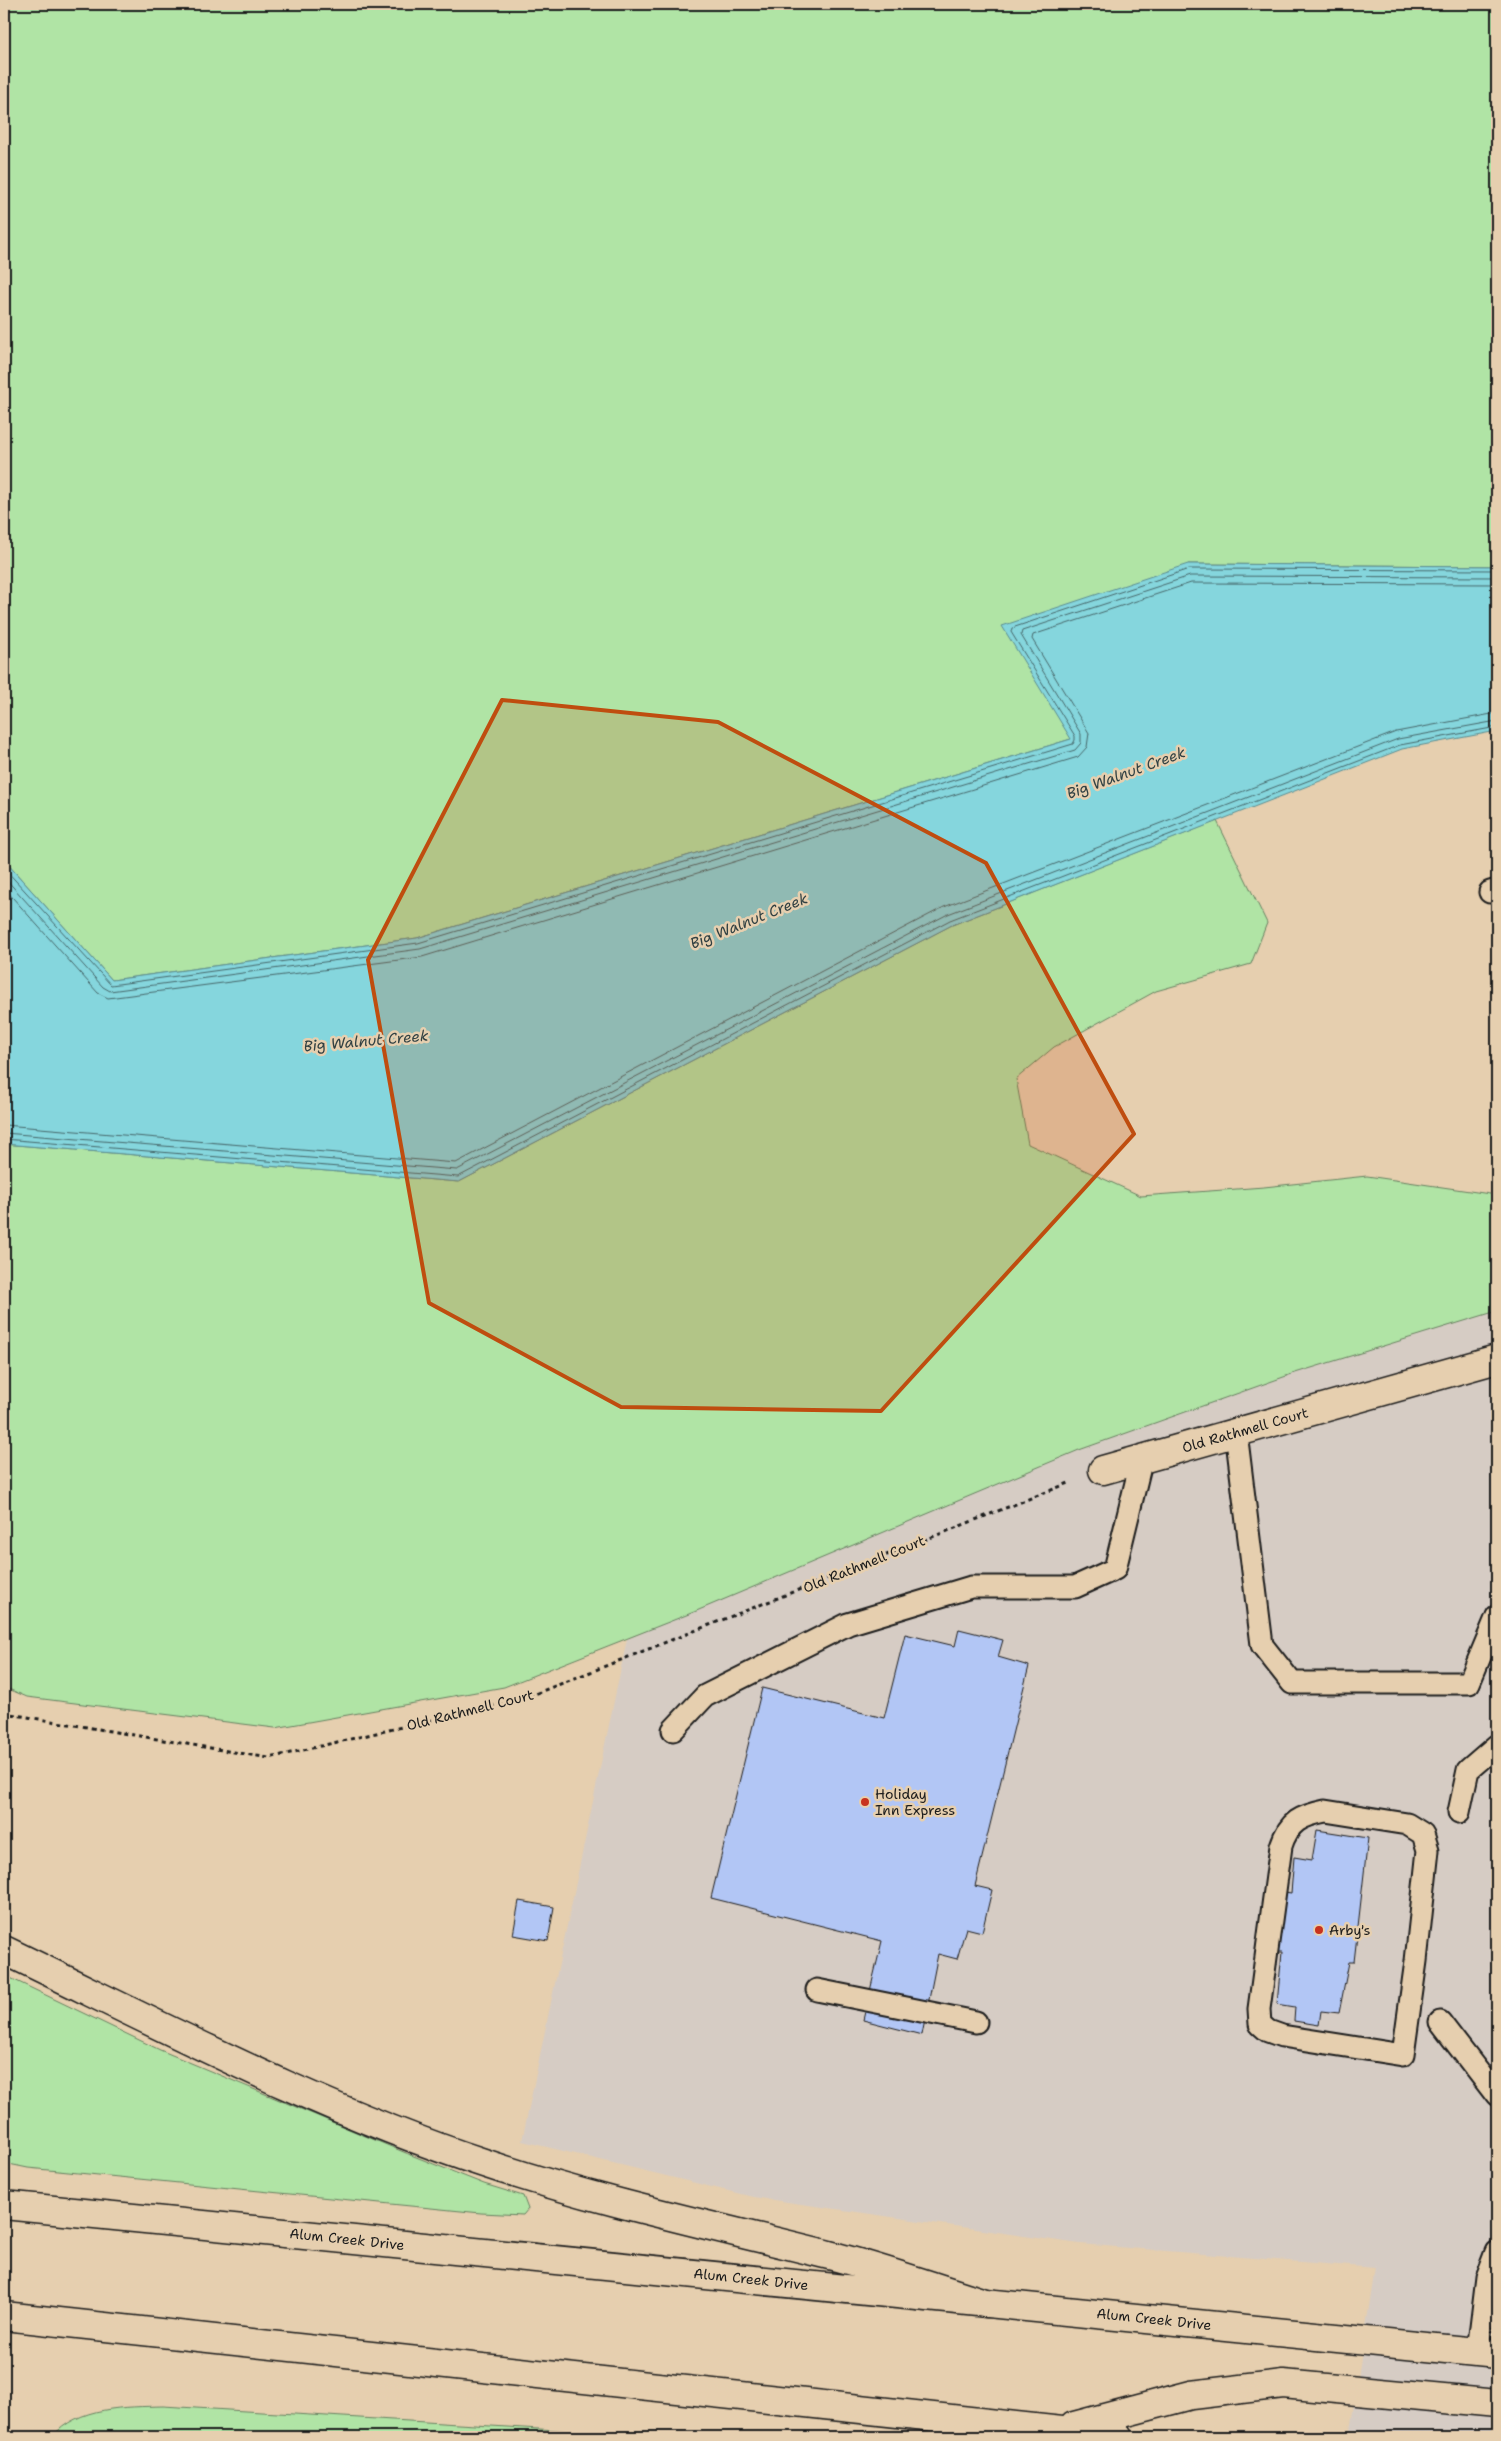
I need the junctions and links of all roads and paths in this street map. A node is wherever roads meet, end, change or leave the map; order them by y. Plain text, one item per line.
1 (1497, 1359) edge
2 (1236, 1432) junction
3 (1142, 1458) junction
4 (1103, 1470) joint
5 (1497, 1616) edge
6 (4, 1714) edge
7 (673, 1730) dead end
8 (1497, 1745) edge
9 (1459, 1812) dead end
10 (4, 1950) edge
11 (816, 1990) dead end
12 (976, 2022) dead end
13 (1440, 2022) dead end
14 (1402, 2055) joint
15 (1497, 2096) edge
16 (4, 2205) edge
17 (1497, 2252) edge
18 (985, 2303) junction
19 (4, 2316) edge
20 (1488, 2353) edge
21 (1497, 2404) edge
22 (1058, 2431) junction
23 (1118, 2437) edge

1 - 2 main road, Old Rathmell Court
2 - 3 main road, Old Rathmell Court
2 - 5 lane
3 - 4 main road, Old Rathmell Court
3 - 7 lane
4 - 6 path, Old Rathmell Court
8 - 9 lane
10 - 18 main road
11 - 12 lane
13 - 15 lane
14 - 14 lane
16 - 18 main road, Alum Creek Drive
17 - 20 lane
18 - 20 main road, Alum Creek Drive
19 - 22 main road
21 - 22 main road
22 - 23 main road

